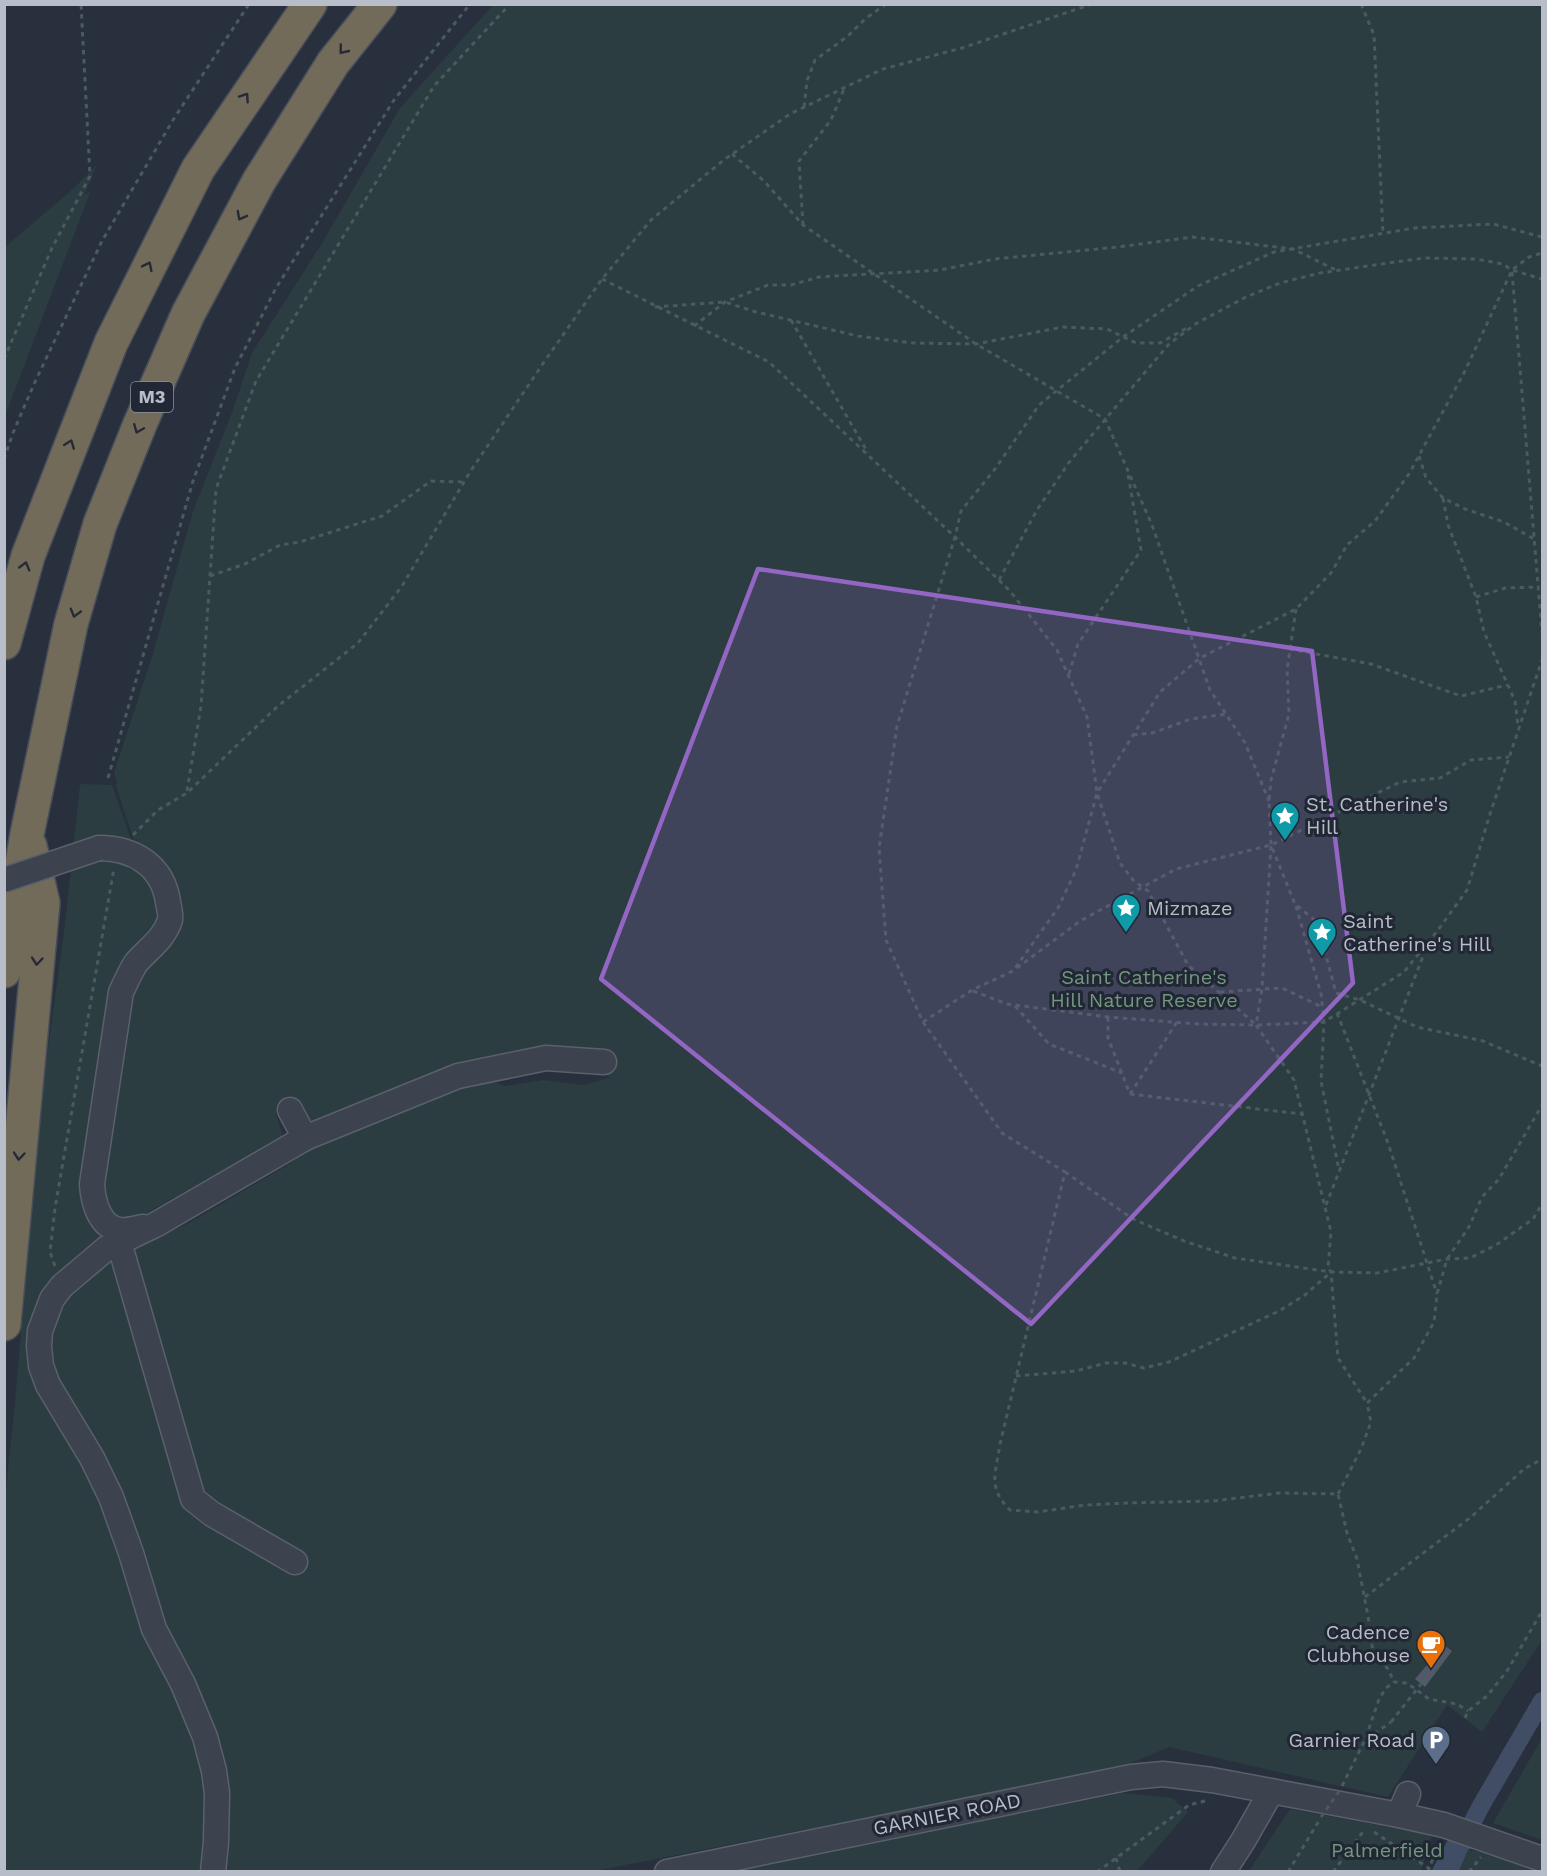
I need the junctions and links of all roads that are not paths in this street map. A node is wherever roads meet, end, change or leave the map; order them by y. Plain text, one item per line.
1 (310, 4) edge
2 (380, 4) edge
3 (4, 643) edge
4 (27, 834) junction
5 (4, 880) edge
6 (4, 971) edge
7 (604, 1062) dead end
8 (290, 1110) dead end
9 (305, 1138) junction
10 (155, 1225) junction
11 (119, 1242) junction
12 (4, 1324) edge
13 (295, 1562) dead end
14 (1271, 1792) junction
15 (1542, 1859) edge
16 (213, 1872) edge
17 (667, 1872) edge
18 (1223, 1872) edge

3 -> 1 highway
2 -> 4 highway, M3
4 - 6 highway, M3
4 -> 12 highway, M3
5 - 10 street, bridge
7 - 9 street
8 - 9 street
9 - 10 street
10 - 11 street
11 - 13 street
11 - 16 street
14 - 15 street, GARNIER ROAD
14 - 17 street, GARNIER ROAD
14 - 18 street

